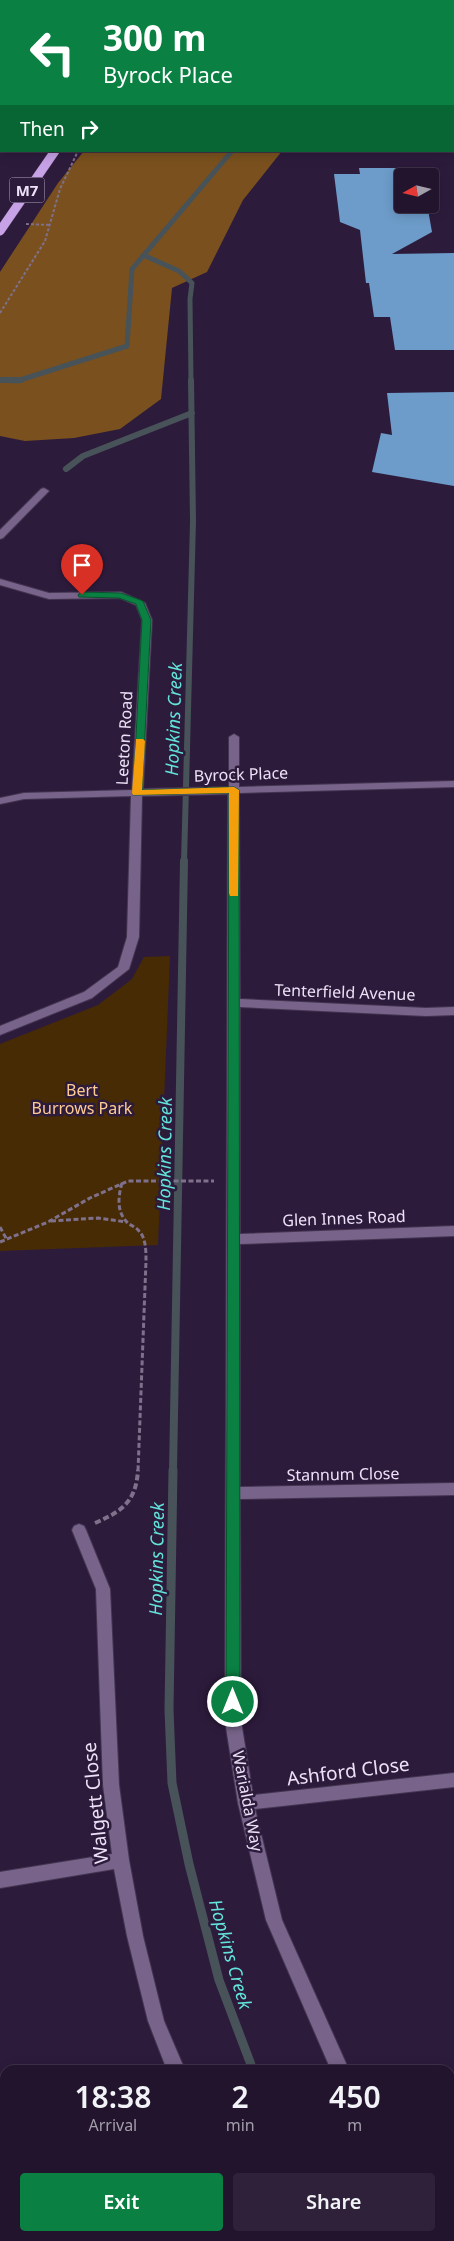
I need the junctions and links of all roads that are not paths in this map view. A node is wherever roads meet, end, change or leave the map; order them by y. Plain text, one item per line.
1 (54, 152) edge
2 (0, 231) edge
3 (44, 492) dead end
4 (0, 536) edge
5 (0, 582) edge
6 (234, 737) dead end
7 (454, 784) edge
8 (234, 790) junction
9 (137, 793) junction
10 (0, 801) edge
11 (234, 1003) junction
12 (454, 1011) edge
13 (0, 1031) edge
14 (454, 1231) edge
15 (235, 1240) junction
16 (454, 1490) edge
17 (233, 1493) junction
18 (79, 1530) road end
19 (454, 1780) edge
20 (246, 1803) junction
21 (121, 1860) junction
22 (0, 1880) edge
23 (174, 2065) edge
24 (338, 2065) edge

1 - 2 highway, M7, bridge
3 - 4 street
5 - 9 street, Leeton Road
6 - 8 street, Warialda Way
7 - 8 street, Byrock Place
8 - 9 street, Byrock Place
8 - 11 street, Warialda Way
9 - 10 street, Byrock Place
9 - 13 street, Leeton Road
11 - 12 street, Tenterfield Avenue
11 - 15 street, Warialda Way
14 - 15 street, Glen Innes Road
15 - 17 street, Warialda Way
16 - 17 street, Stannum Close
17 - 20 street, Warialda Way
18 - 21 street, Walgett Close
19 - 20 street, Ashford Close
20 - 24 street, Warialda Way
21 - 22 street
21 - 23 street, Walgett Close

